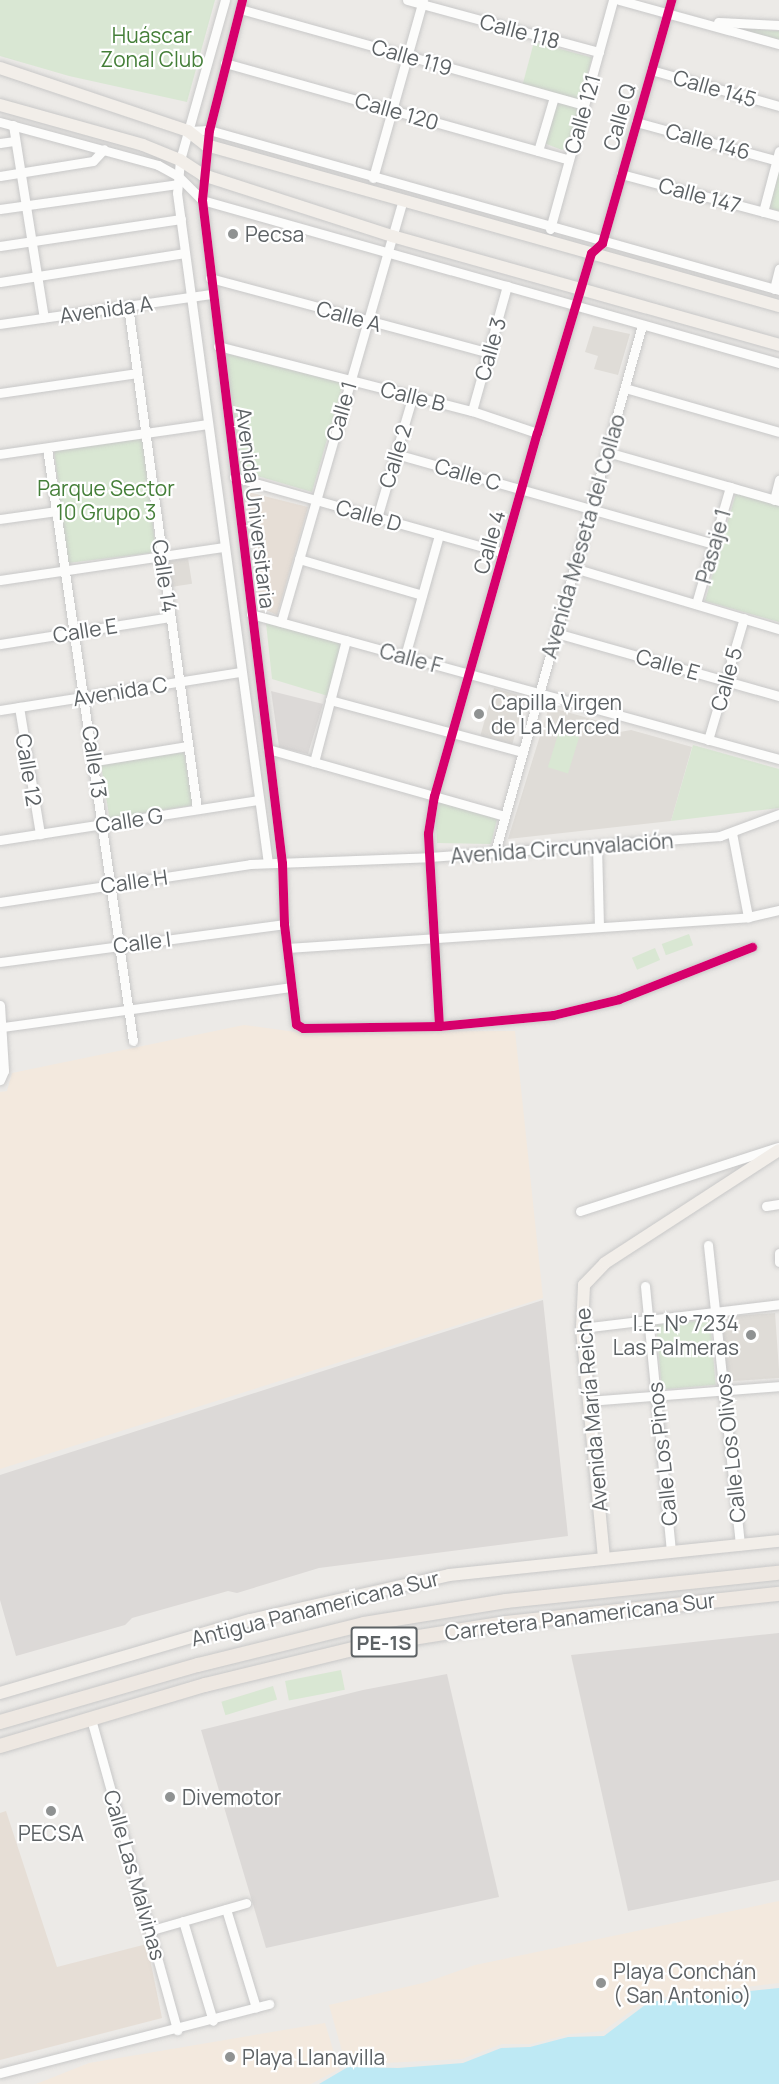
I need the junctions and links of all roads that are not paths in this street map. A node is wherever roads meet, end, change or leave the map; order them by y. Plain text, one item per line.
1 (225, 0) edge
2 (407, 0) edge
3 (614, 0) edge
4 (619, 0) edge
5 (671, 0) edge
6 (422, 2) edge
7 (241, 4) edge
8 (667, 13) junction
9 (704, 21) junction
10 (779, 25) edge
11 (779, 44) edge
12 (599, 52) junction
13 (407, 56) junction
14 (225, 63) junction
15 (0, 68) edge
16 (651, 70) junction
17 (554, 97) junction
18 (0, 105) edge
19 (584, 105) junction
20 (779, 106) edge
21 (392, 110) junction
22 (0, 122) edge
23 (636, 122) junction
24 (13, 125) junction
25 (209, 130) junction
26 (188, 131) junction
27 (15, 141) junction
28 (0, 143) edge
29 (206, 145) junction
30 (104, 149) junction
31 (538, 151) junction
32 (778, 158) edge
33 (180, 160) junction
34 (569, 160) junction
35 (21, 173) junction
36 (621, 174) junction
37 (0, 176) edge
38 (203, 176) junction
39 (373, 178) junction
40 (177, 180) junction
41 (202, 200) junction
42 (403, 200) junction
43 (25, 206) junction
44 (0, 210) edge
45 (763, 212) junction
46 (779, 216) edge
47 (181, 219) junction
48 (550, 229) junction
49 (392, 236) junction
50 (32, 241) junction
51 (602, 243) junction
52 (0, 246) edge
53 (388, 252) junction
54 (185, 253) junction
55 (591, 253) junction
56 (779, 269) edge
57 (37, 276) junction
58 (210, 278) junction
59 (0, 282) edge
60 (507, 286) junction
61 (580, 289) junction
62 (776, 290) edge
63 (212, 294) junction
64 (191, 297) junction
65 (128, 306) junction
66 (575, 306) junction
67 (779, 306) edge
68 (44, 318) junction
69 (368, 321) junction
70 (0, 324) edge
71 (642, 325) junction
72 (779, 345) edge
73 (218, 346) junction
74 (489, 353) junction
75 (779, 363) edge
76 (137, 373) junction
77 (349, 381) junction
78 (625, 388) junction
79 (0, 393) edge
80 (413, 395) junction
81 (472, 411) junction
82 (207, 424) junction
83 (779, 432) edge
84 (145, 433) junction
85 (537, 433) junction
86 (47, 448) junction
87 (607, 452) junction
88 (0, 454) edge
89 (396, 454) junction
90 (234, 477) junction
91 (779, 480) edge
92 (730, 487) junction
93 (522, 490) junction
94 (316, 500) junction
95 (776, 501) edge
96 (591, 509) junction
97 (57, 511) junction
98 (377, 518) junction
99 (0, 519) edge
100 (439, 535) junction
101 (714, 544) junction
102 (223, 547) junction
103 (504, 554) junction
104 (162, 556) junction
105 (299, 559) junction
106 (574, 568) junction
107 (66, 571) junction
108 (0, 580) edge
109 (422, 595) junction
110 (696, 604) junction
111 (251, 614) junction
112 (170, 616) junction
113 (744, 618) junction
114 (281, 622) junction
115 (779, 628) edge
116 (74, 632) junction
117 (556, 633) junction
118 (346, 640) junction
119 (0, 644) edge
120 (405, 656) junction
121 (241, 672) junction
122 (470, 674) junction
123 (179, 681) junction
124 (726, 681) junction
125 (539, 693) junction
126 (86, 696) junction
127 (779, 696) edge
128 (330, 700) junction
129 (19, 707) junction
130 (0, 710) edge
131 (453, 733) junction
132 (708, 740) junction
133 (188, 746) junction
134 (268, 749) junction
135 (523, 753) junction
136 (779, 759) edge
137 (95, 761) junction
138 (314, 762) junction
139 (434, 796) junction
140 (259, 800) junction
141 (197, 809) junction
142 (779, 813) edge
143 (506, 816) junction
144 (103, 824) junction
145 (732, 833) junction
146 (39, 834) junction
147 (0, 840) edge
148 (597, 845) junction
149 (495, 852) junction
150 (429, 857) junction
151 (282, 862) junction
152 (268, 863) junction
153 (111, 884) junction
154 (0, 902) edge
155 (779, 910) edge
156 (748, 917) junction
157 (284, 924) junction
158 (599, 927) junction
159 (434, 938) junction
160 (120, 944) junction
161 (752, 947) dead end
162 (287, 948) junction
163 (0, 962) edge
164 (291, 987) junction
165 (0, 1005) edge
166 (128, 1008) junction
167 (439, 1026) junction
168 (3, 1027) junction
169 (133, 1041) dead end
170 (0, 1080) edge
171 (779, 1148) edge
172 (779, 1204) edge
173 (766, 1206) dead end
174 (580, 1211) dead end
175 (708, 1245) dead end
176 (645, 1286) dead end
177 (779, 1304) edge
178 (716, 1311) junction
179 (649, 1320) junction
180 (582, 1328) junction
181 (779, 1386) edge
182 (724, 1390) junction
183 (656, 1396) junction
184 (589, 1401) junction
185 (779, 1541) edge
186 (740, 1545) junction
187 (671, 1551) junction
188 (604, 1558) junction
189 (779, 1572) edge
190 (779, 1594) edge
191 (0, 1692) edge
192 (91, 1719) junction
193 (0, 1722) edge
194 (0, 1746) edge
195 (246, 1903) dead end
196 (226, 1909) junction
197 (183, 1921) junction
198 (152, 1930) junction
199 (269, 2004) dead end
200 (256, 2008) junction
201 (213, 2021) junction
202 (177, 2031) junction
203 (0, 2073) edge

1 - 26 street, Avenida Universitaria
2 - 6 street, Calle 118
3 - 12 street, Calle 121
4 - 8 street
5 - 8 street, Calle Q
6 - 12 street, Calle 118
6 - 13 street
7 - 13 street, Calle 119
7 - 14 street, Avenida Universitaria
8 - 9 street
8 - 16 street, Calle Q
9 - 10 street
9 - 11 street
12 - 19 street, Calle 121
13 - 17 street, Calle 119
13 - 21 street
14 - 21 street, Calle 120
14 - 25 street, Avenida Universitaria
15 - 26 main road
16 - 20 street, Calle 145
16 - 23 street, Calle Q
17 - 19 street, Calle 119
17 - 31 street
18 - 33 main road
19 - 34 street, Calle 121
21 - 31 street, Calle 120
21 - 39 street
22 - 24 street
23 - 32 street, Calle 146
23 - 36 street, Calle Q
24 - 27 street
24 - 30 street
25 - 26 street
25 - 29 street, Avenida Universitaria
25 - 39 street
26 - 29 main road
26 - 33 street, Avenida Universitaria
27 - 28 street
27 - 35 street
29 - 38 street, Avenida Universitaria
29 - 42 main road
30 - 35 street
30 - 40 street
31 - 34 street, Calle 120
32 - 45 street
33 - 38 main road
33 - 40 street, Avenida Universitaria
34 - 48 street, Calle 121
35 - 37 street
35 - 43 street
36 - 45 street, Calle 147
36 - 51 street, Calle Q
38 - 41 street, Avenida Universitaria
38 - 49 main road
39 - 48 street
40 - 41 street
40 - 43 street
40 - 47 street, Avenida Universitaria
41 - 53 street
41 - 58 street, Avenida Universitaria
42 - 49 street, Calle 1
42 - 55 main road
43 - 44 street
43 - 50 street
45 - 46 street, Calle 147
47 - 50 street
47 - 54 street, Avenida Universitaria
48 - 51 street
49 - 53 street, Calle 1
49 - 61 main road
50 - 52 street
50 - 57 street
51 - 55 street
51 - 62 street
53 - 60 street
53 - 69 street, Calle 1
54 - 57 street
54 - 64 street, Avenida Universitaria
55 - 61 street, Calle 4
55 - 67 main road
56 - 62 street
57 - 59 street
57 - 68 street
58 - 63 street, Avenida Universitaria
58 - 69 street, Calle A
60 - 66 street
60 - 74 street, Calle 3
61 - 66 street, Calle 4
61 - 72 main road
63 - 64 street, Avenida A
63 - 73 street, Avenida Universitaria
64 - 65 street, Avenida A
64 - 82 street, Avenida Universitaria
65 - 68 street, Avenida A
65 - 76 street, Calle 14
66 - 71 street
66 - 85 street, Calle 4
68 - 70 street, Avenida A
69 - 74 street, Calle A
69 - 77 street, Calle 1
71 - 75 street
71 - 78 street, Avenida Meseta del Collao
73 - 77 street, Calle B
73 - 90 street, Avenida Universitaria
74 - 81 street, Calle 3
76 - 79 street
76 - 84 street, Calle 14
77 - 80 street, Calle B
77 - 94 street, Calle 1
78 - 83 street
78 - 87 street, Avenida Meseta del Collao
80 - 81 street, Calle B
80 - 89 street, Calle 2
81 - 85 street, Calle B
82 - 84 street
82 - 102 street, Avenida Universitaria
84 - 86 street
84 - 104 street, Calle 14
85 - 93 street, Calle 4
86 - 88 street
86 - 97 street, Calle 13
87 - 92 street
87 - 96 street, Avenida Meseta del Collao
89 - 93 street, Calle C
89 - 98 street, Calle 2
90 - 94 street, Calle D
90 - 111 street, Avenida Universitaria
91 - 95 street
92 - 95 street
92 - 101 street, Pasaje 1
93 - 96 street, Calle C
93 - 103 street, Calle 4
94 - 98 street, Calle D
94 - 105 street, Calle 1
96 - 101 street, Calle C
96 - 106 street, Avenida Meseta del Collao
97 - 99 street
97 - 107 street, Calle 13
98 - 100 street, Calle D
100 - 103 street, Calle D
100 - 109 street
101 - 110 street, Pasaje 1
102 - 104 street
102 - 121 street, Avenida Universitaria
103 - 122 street, Calle 4
104 - 107 street
104 - 112 street, Calle 14
105 - 109 street
105 - 114 street, Calle 1
106 - 110 street
106 - 117 street, Avenida Meseta del Collao
107 - 108 street
107 - 116 street, Calle 13
109 - 120 street
110 - 113 street
111 - 114 street, Calle F
111 - 134 street, Avenida Universitaria
112 - 116 street, Calle E
112 - 123 street, Calle 14
113 - 115 street
113 - 124 street, Calle 5
114 - 118 street, Calle F
116 - 119 street, Calle E
116 - 126 street, Calle 13
117 - 124 street, Calle E
117 - 125 street, Avenida Meseta del Collao
118 - 120 street, Calle F
118 - 128 street
120 - 122 street, Calle F
121 - 123 street, Avenida C
121 - 140 street, Avenida Universitaria
122 - 125 street, Calle F
122 - 131 street, Calle 4
123 - 126 street, Avenida C
123 - 133 street, Calle 14
124 - 127 street, Calle E
124 - 132 street, Calle 5
125 - 132 street, Calle F
125 - 135 street, Avenida Meseta del Collao
126 - 129 street, Avenida C
126 - 137 street, Calle 13
128 - 131 street
128 - 138 street
129 - 130 street, Avenida C
129 - 146 street, Calle 12
131 - 135 street
131 - 139 street, Calle 4
132 - 136 street, Calle F
133 - 137 street
133 - 141 street, Calle 14
134 - 138 street
134 - 151 street, Avenida Universitaria
135 - 143 street, Avenida Meseta del Collao
137 - 144 street, Calle 13
138 - 139 street
139 - 143 street
139 - 150 street, Calle 4
140 - 141 street, Calle G
140 - 152 street, Avenida Universitaria
141 - 144 street, Calle G
142 - 145 street, Avenida Circunvalación
143 - 149 street, Avenida Meseta del Collao
144 - 146 street, Calle G
144 - 153 street, Calle 13
145 - 148 street, Avenida Circunvalación
145 - 156 street
146 - 147 street, Calle G
148 - 149 street, Avenida Circunvalación
148 - 158 street
149 - 150 street, Avenida Circunvalación
150 - 151 street, Avenida Circunvalación
150 - 159 street, Calle 4
151 - 152 street, Avenida Circunvalación
151 - 157 street, Avenida Universitaria
152 - 153 street, Calle H
153 - 154 street, Calle H
153 - 160 street, Calle 13
155 - 156 street
156 - 158 street
157 - 160 street, Calle I
157 - 162 street, Avenida Universitaria
158 - 159 street
159 - 162 street
159 - 167 street, Calle 4
160 - 163 street, Calle I
160 - 166 street, Calle 13
161 - 167 street
162 - 164 street, Avenida Universitaria
164 - 166 street
164 - 167 street, Avenida Universitaria
165 - 168 street
166 - 168 street
166 - 169 street, Calle 13
168 - 170 street
171 - 174 street
171 - 180 main road, Avenida María Reiche
172 - 173 street
175 - 178 street, Calle Los Olivos
176 - 179 street, Calle Los Pinos
177 - 178 street
178 - 179 street
178 - 182 street, Calle Los Olivos
179 - 180 street
179 - 183 street, Calle Los Pinos
180 - 184 main road, Avenida María Reiche
181 - 182 street
182 - 183 street
182 - 186 street, Calle Los Olivos
183 - 184 street
183 - 187 street, Calle Los Pinos
184 - 188 main road, Avenida María Reiche
185 - 186 main road, Antigua Panamericana Sur
186 - 187 main road, Antigua Panamericana Sur
187 - 188 main road, Antigua Panamericana Sur
188 - 191 main road, Antigua Panamericana Sur
189 - 193 highway, Carretera Panamericana Sur / PE-1S
190 - 192 highway, Carretera Panamericana Sur / PE-1S
192 - 194 highway, Carretera Panamericana Sur / PE-1S
192 - 198 street, Calle Las Malvinas
195 - 196 street
196 - 197 street
196 - 200 street
197 - 198 street
197 - 201 street
198 - 202 street, Calle Las Malvinas
199 - 200 street
200 - 201 street
201 - 202 street
202 - 203 street

